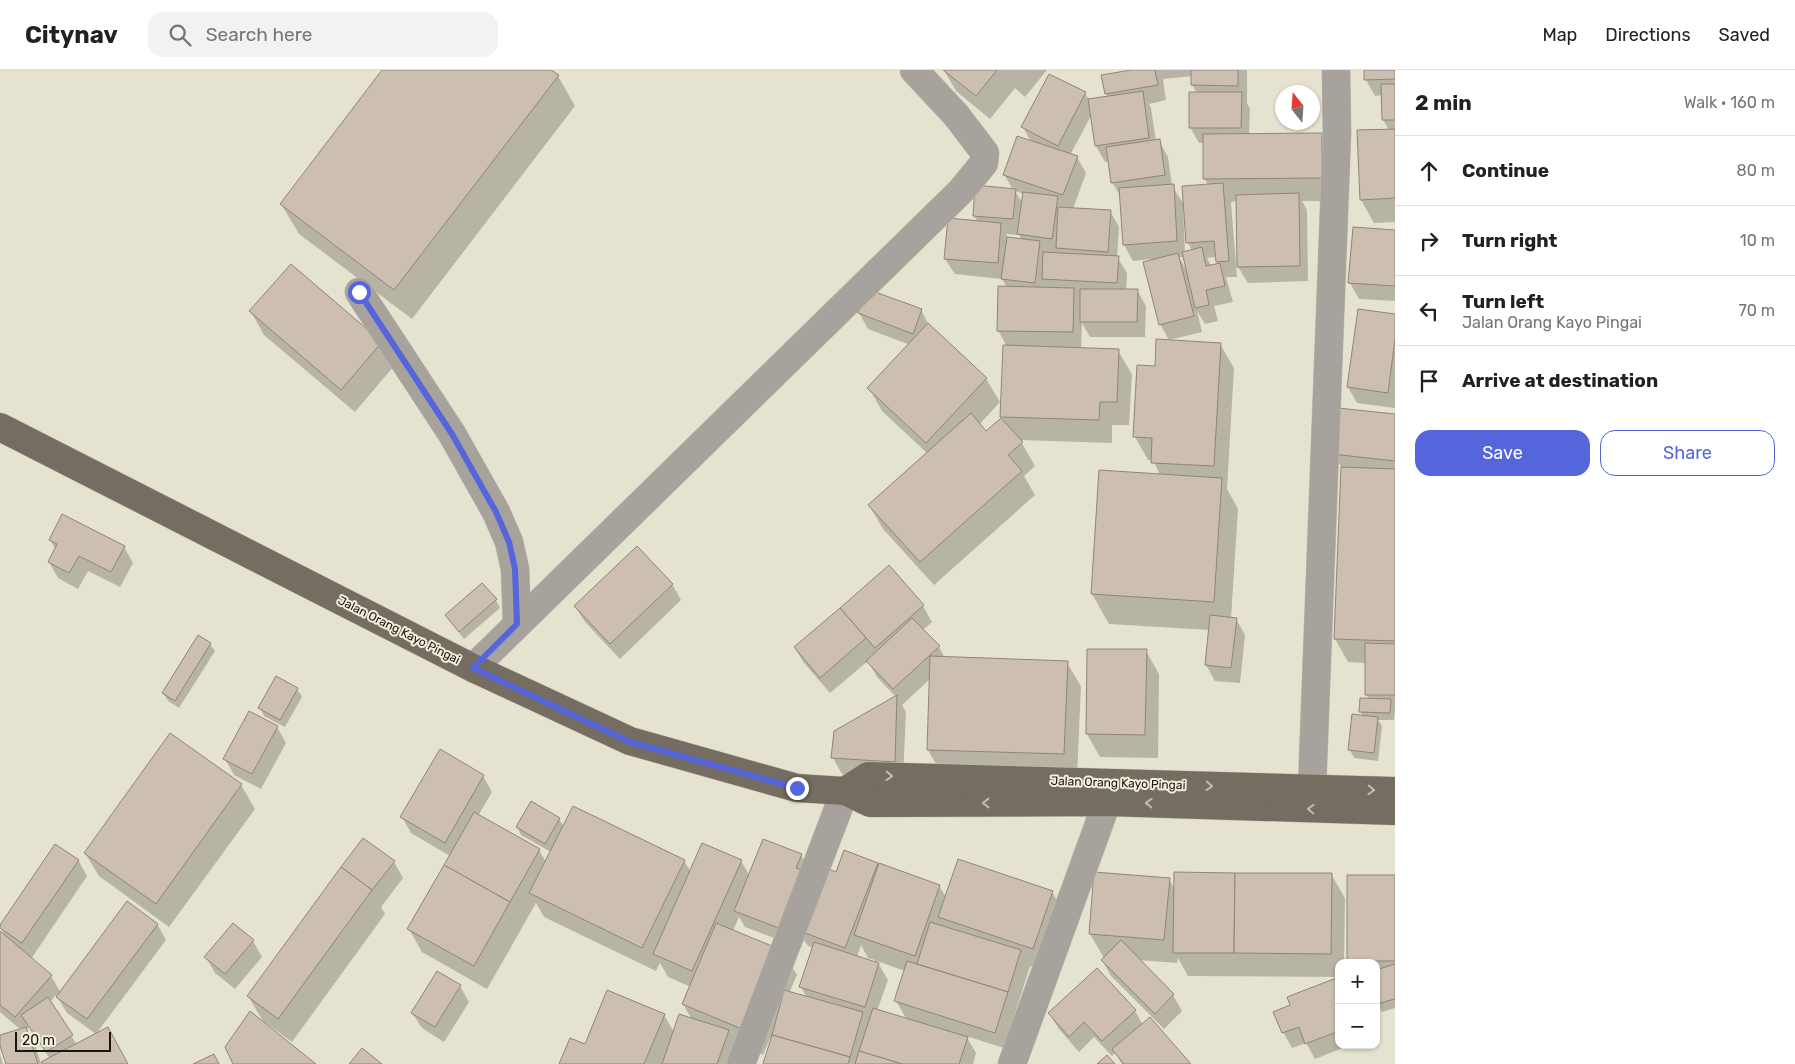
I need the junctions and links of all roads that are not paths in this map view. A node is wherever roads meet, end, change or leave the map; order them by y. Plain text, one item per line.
1 (914, 70) edge
2 (1336, 70) edge
3 (359, 292) dead end
4 (0, 427) edge
5 (517, 624) junction
6 (473, 668) junction
7 (1312, 788) junction
8 (845, 791) junction
9 (1395, 791) edge
10 (1107, 802) junction
11 (1395, 811) edge
12 (741, 1064) edge
13 (1012, 1064) edge

1 - 5 street
2 - 7 street
3 - 5 street
4 - 6 main road, Jalan Orang Kayo Pingai
5 - 6 street
6 - 8 main road, Jalan Orang Kayo Pingai
8 -> 7 main road, Jalan Orang Kayo Pingai
7 -> 9 main road, Jalan Orang Kayo Pingai
10 -> 8 main road, Jalan Orang Kayo Pingai
8 - 12 street
11 -> 10 main road, Jalan Orang Kayo Pingai
10 - 13 street

